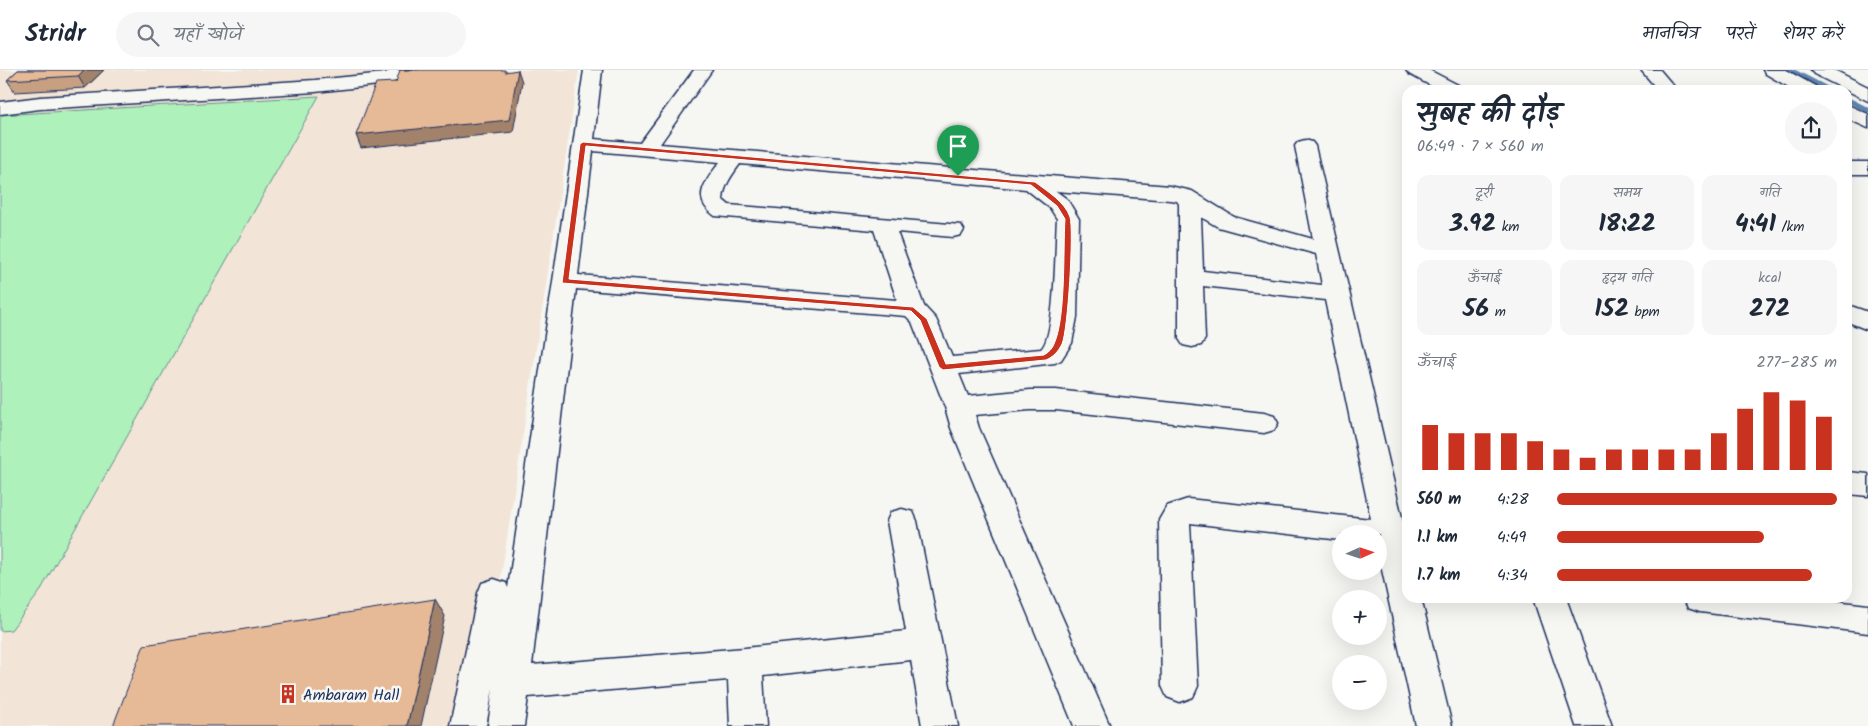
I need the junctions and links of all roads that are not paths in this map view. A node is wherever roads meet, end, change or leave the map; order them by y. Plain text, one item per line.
1 (408, 70) edge
2 (593, 70) edge
3 (703, 70) edge
4 (1415, 70) edge
5 (1650, 70) edge
6 (1772, 70) edge
7 (1820, 70) edge
8 (1444, 85) edge
9 (1664, 85) edge
10 (1799, 85) edge
11 (1849, 85) edge
12 (1852, 87) edge
13 (1868, 95) edge
14 (0, 108) edge
15 (583, 144) junction
16 (1305, 146) dead end
17 (646, 149) junction
18 (735, 157) junction
19 (1852, 168) edge
20 (1868, 168) edge
21 (1032, 183) junction
22 (1188, 199) junction
23 (883, 224) junction
24 (953, 230) dead end
25 (1327, 250) junction
26 (1192, 277) junction
27 (565, 281) junction
28 (1336, 294) junction
29 (913, 309) junction
30 (1852, 315) edge
31 (1868, 322) edge
32 (1192, 339) dead end
33 (943, 367) junction
34 (959, 407) junction
35 (1264, 424) dead end
36 (1852, 483) edge
37 (1868, 485) edge
38 (902, 521) dead end
39 (1398, 534) edge
40 (1402, 555) edge
41 (494, 593) dead end
42 (1411, 603) edge
43 (1552, 603) edge
44 (1740, 603) edge
45 (1868, 619) edge
46 (926, 644) junction
47 (745, 663) junction
48 (512, 682) junction
49 (1180, 686) dead end
50 (468, 726) edge
51 (506, 726) edge
52 (748, 726) edge
53 (940, 726) edge
54 (1092, 726) edge
55 (1434, 726) edge
56 (1594, 726) edge

1 - 14 street
2 - 15 street
3 - 17 street
4 - 8 street
5 - 9 street
6 - 10 street
7 - 11 street
12 - 13 street
15 - 17 street
15 - 27 street
16 - 25 street
17 - 18 street
18 - 21 street
18 - 23 street
19 - 20 street
21 - 22 street
21 - 33 street
22 - 25 street
22 - 26 street
23 - 24 street
23 - 29 street
25 - 28 street
26 - 28 street
26 - 32 street
27 - 29 street
27 - 48 street
28 - 39 street
29 - 33 street
30 - 31 street
33 - 34 street
34 - 35 street
34 - 54 street
36 - 37 street
38 - 46 street
39 - 40 street
39 - 49 street
41 - 50 street
42 - 55 street
43 - 56 street
44 - 45 street
46 - 47 street
46 - 53 street
47 - 48 street
47 - 52 street
48 - 51 street

